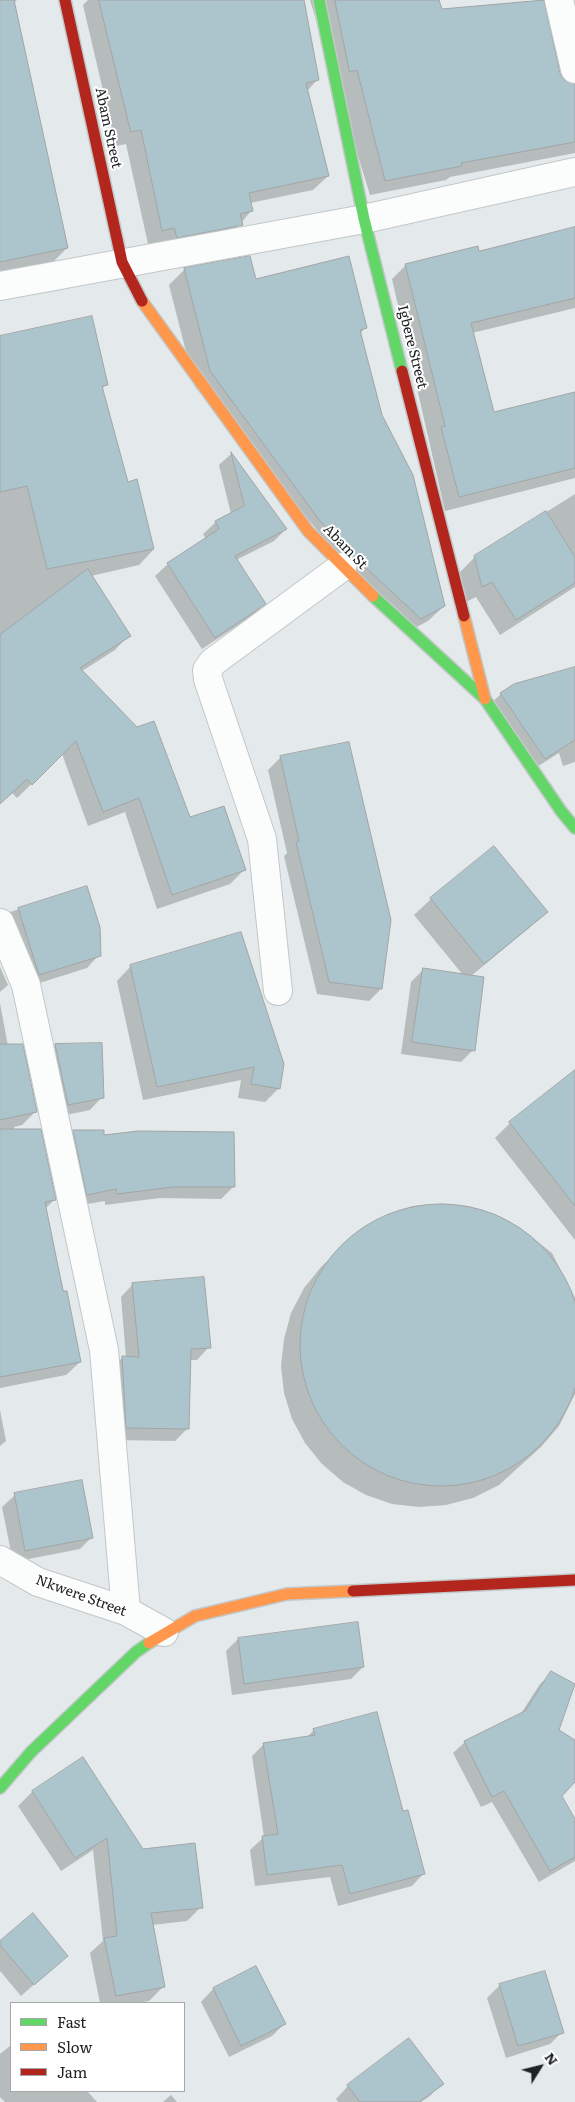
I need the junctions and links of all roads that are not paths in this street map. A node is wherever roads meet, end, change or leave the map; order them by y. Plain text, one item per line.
1 (65, 0) edge
2 (319, 0) edge
3 (560, 0) edge
4 (575, 68) edge
5 (575, 172) edge
6 (364, 219) junction
7 (122, 262) junction
8 (0, 286) edge
9 (342, 567) junction
10 (485, 699) junction
11 (575, 828) edge
12 (0, 922) edge
13 (278, 992) dead end
14 (0, 1560) edge
15 (575, 1580) edge
16 (126, 1611) junction
17 (164, 1632) junction
18 (0, 1788) edge

1 - 7 street, Abam Street
2 - 6 street, Igbere Street
3 - 4 street
5 - 6 street
6 - 7 street
6 - 10 street, Igbere Street
7 - 8 street
7 - 9 street, Abam St
9 - 10 street, Abam St
9 - 13 street
10 - 11 street, Abam St
12 - 16 street
14 - 16 street, Nkwere Street
15 - 17 street
16 - 17 street, Nkwere Street
17 - 18 street

